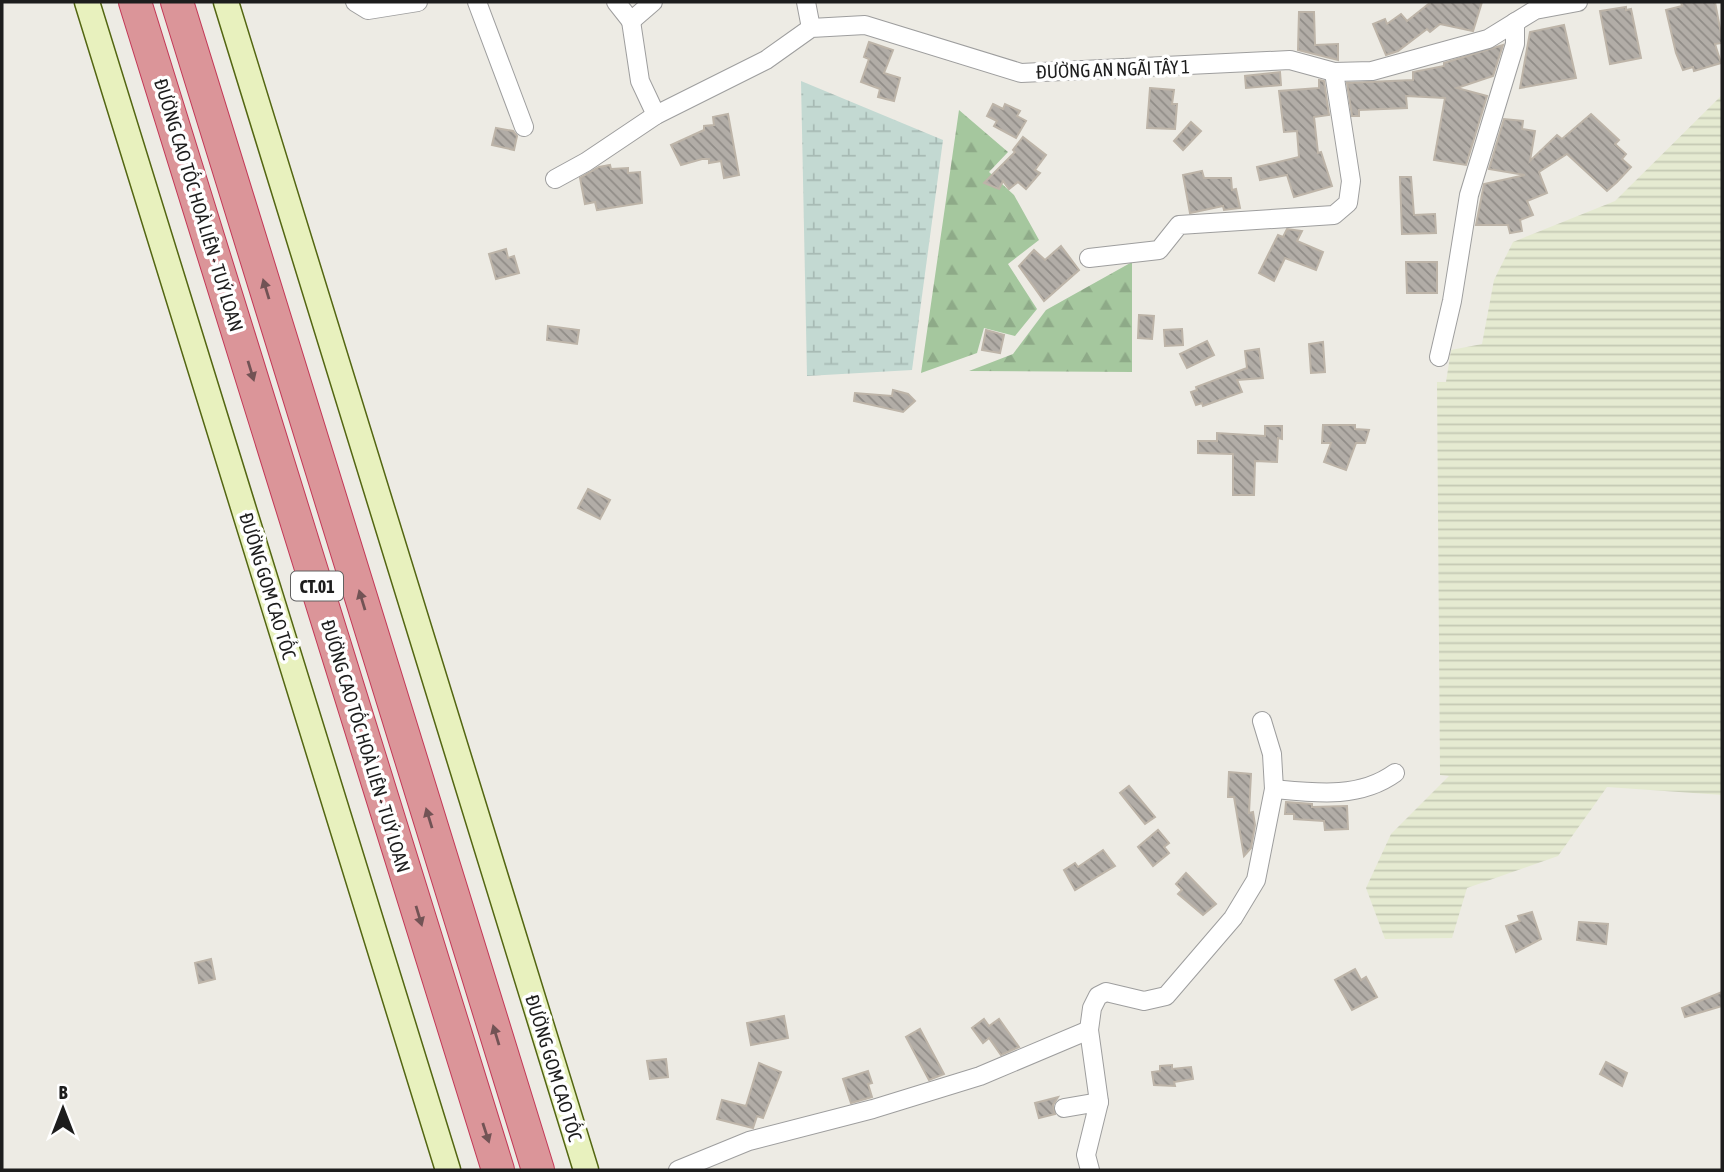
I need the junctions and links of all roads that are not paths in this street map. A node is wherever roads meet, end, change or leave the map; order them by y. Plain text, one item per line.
1 (87, 2) edge
2 (135, 2) edge
3 (177, 2) edge
4 (226, 2) edge
5 (355, 2) edge
6 (418, 2) edge
7 (477, 2) edge
8 (616, 2) edge
9 (653, 2) edge
10 (806, 2) edge
11 (1578, 2) edge
12 (1535, 6) edge
13 (631, 21) junction
14 (1514, 22) junction
15 (811, 27) junction
16 (1334, 72) junction
17 (656, 115) junction
18 (524, 127) dead end
19 (555, 179) dead end
20 (1089, 258) dead end
21 (1439, 357) dead end
22 (1262, 721) dead end
23 (1395, 773) dead end
24 (1274, 789) junction
25 (1089, 1030) junction
26 (1099, 1102) junction
27 (1064, 1108) dead end
28 (448, 1170) edge
29 (498, 1170) edge
30 (538, 1170) edge
31 (586, 1170) edge
32 (678, 1170) edge
33 (1090, 1170) edge

1 - 28 main road, ĐƯỜNG GOM CAO TỐC
2 -> 29 highway, ĐƯỜNG CAO TỐC HOÀ LIÊN - TUÝ LOAN / CT.01
30 -> 3 highway, ĐƯỜNG CAO TỐC HOÀ LIÊN - TUÝ LOAN / CT.01
4 - 31 main road, ĐƯỜNG GOM CAO TỐC
5 - 6 street
7 - 18 street
8 - 13 street
9 - 13 street
10 - 15 street
11 - 12 street, ĐƯỜNG AN NGÃI TÂY 1
12 - 14 street, ĐƯỜNG AN NGÃI TÂY 1
13 - 17 street
14 - 16 street, ĐƯỜNG AN NGÃI TÂY 1
14 - 21 street
15 - 16 street, ĐƯỜNG AN NGÃI TÂY 1
15 - 17 street
16 - 20 street
17 - 19 street
22 - 24 street
23 - 24 street
24 - 25 street
25 - 26 street
25 - 32 street
26 - 27 street
26 - 33 street

